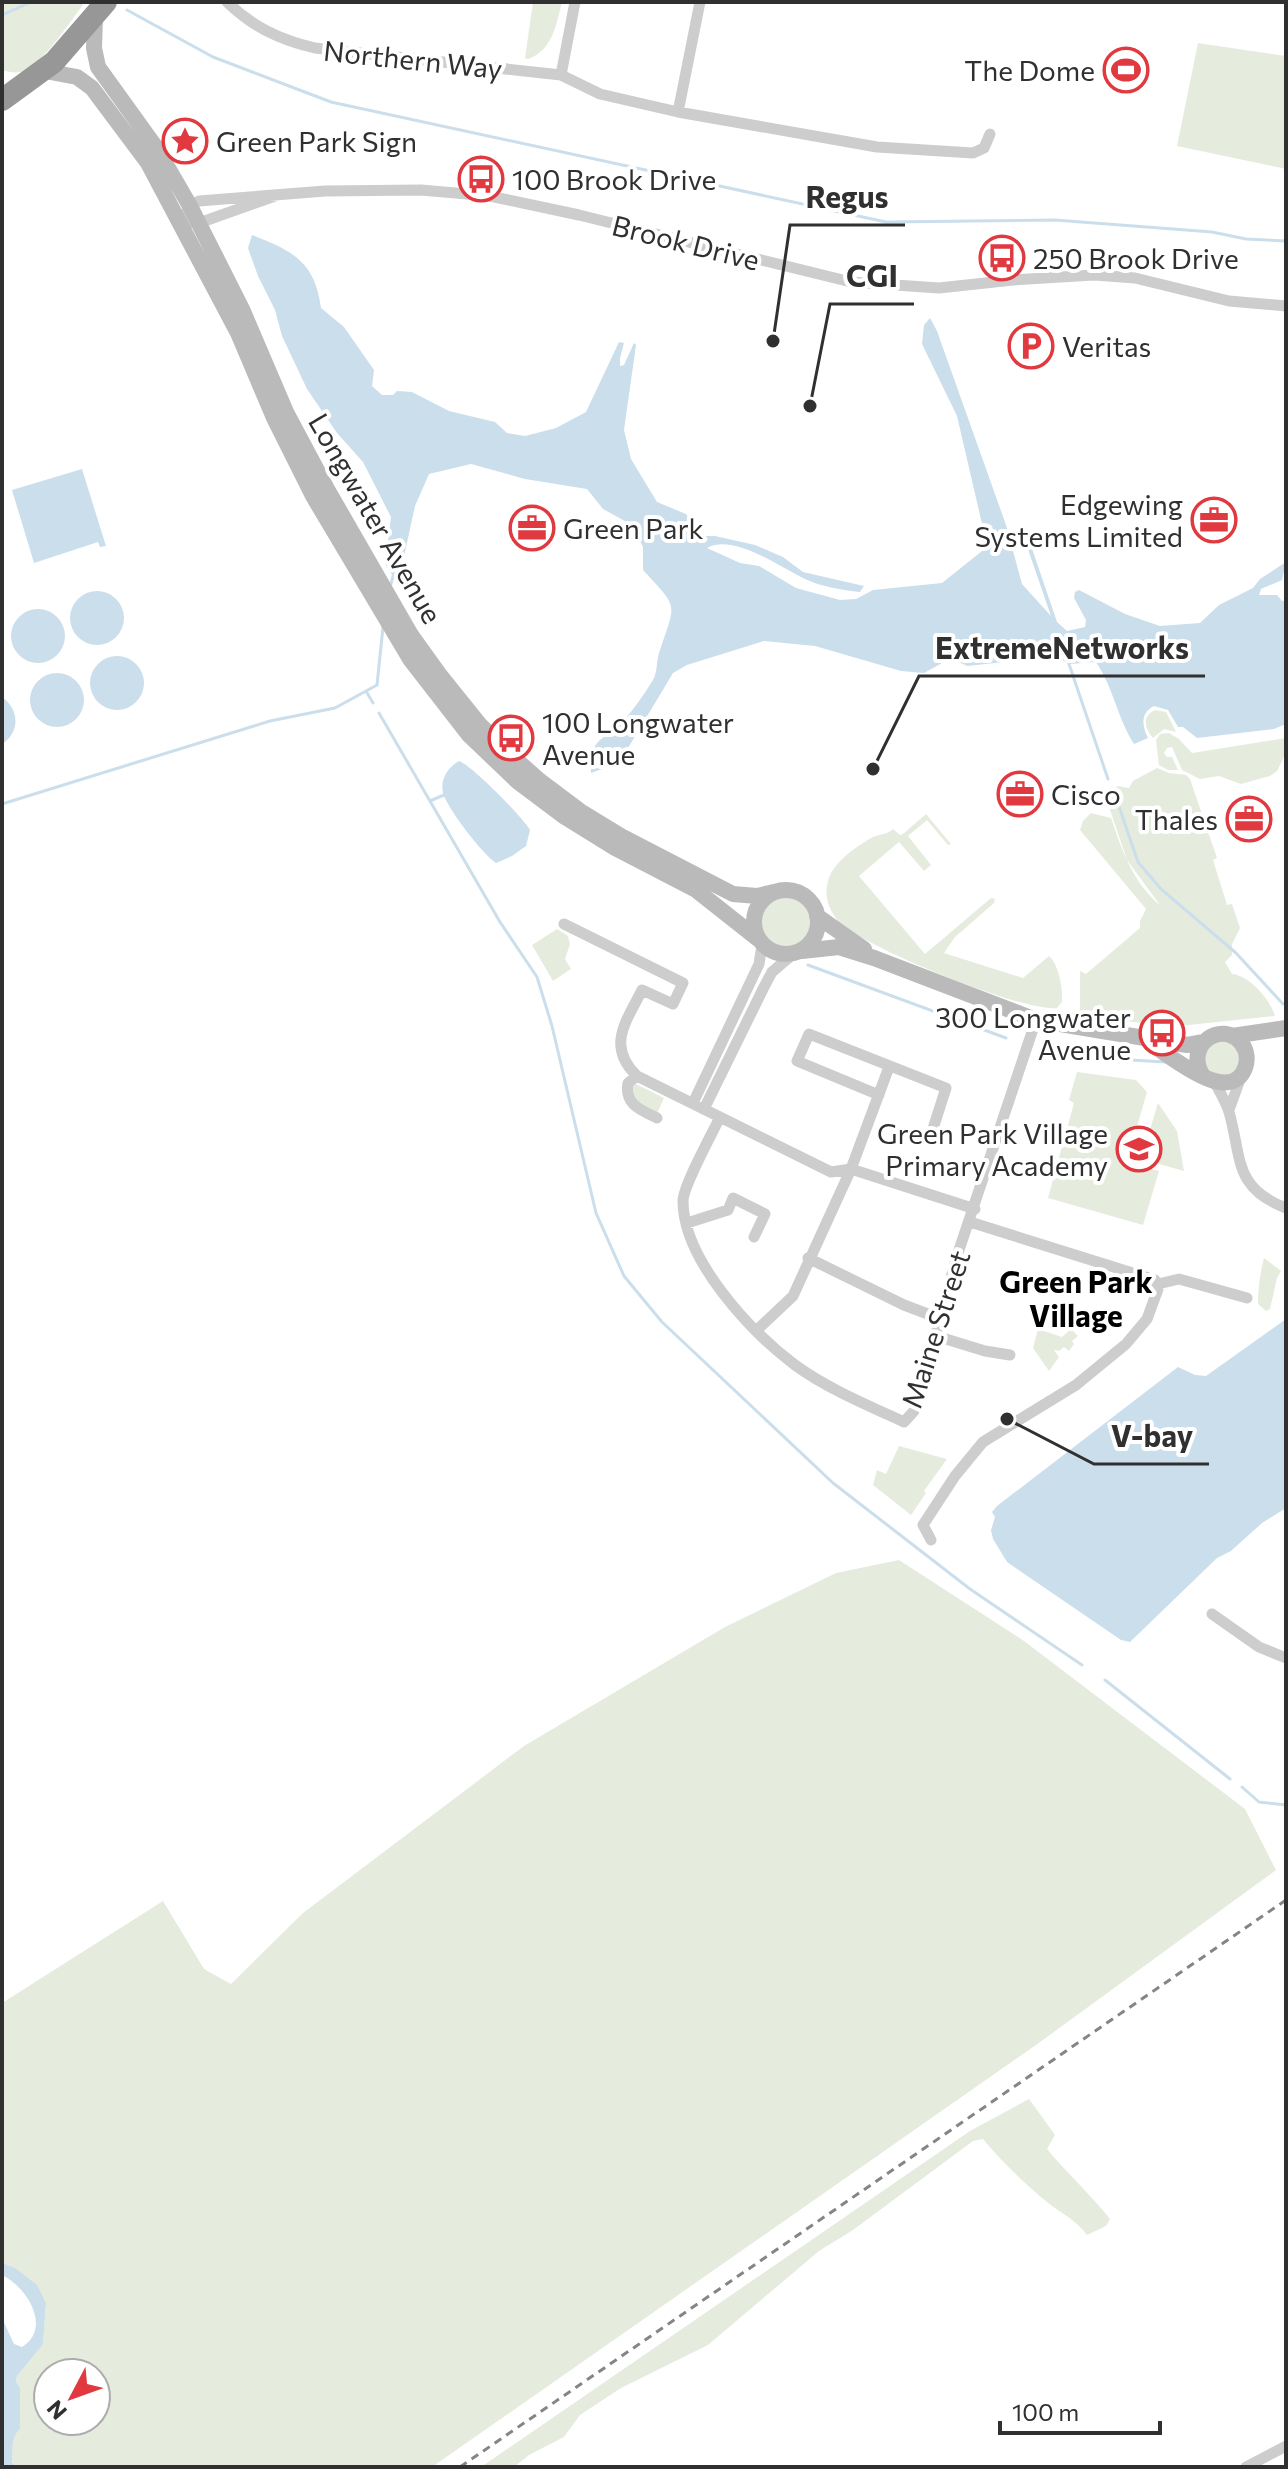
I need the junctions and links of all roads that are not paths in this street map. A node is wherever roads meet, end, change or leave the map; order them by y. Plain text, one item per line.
1 (227, 2) edge
2 (240, 2) edge
3 (575, 2) edge
4 (700, 2) edge
5 (100, 9) edge
6 (268, 33) junction
7 (561, 75) junction
8 (36, 77) junction
9 (2, 83) edge
10 (2, 100) edge
11 (678, 112) junction
12 (990, 134) dead end
13 (275, 196) junction
14 (190, 206) junction
15 (180, 222) junction
16 (199, 223) junction
17 (1286, 306) edge
18 (774, 892) junction
19 (817, 916) junction
20 (564, 924) dead end
21 (760, 942) junction
22 (797, 952) junction
23 (874, 958) junction
24 (1036, 1020) junction
25 (1282, 1029) edge
26 (1232, 1036) junction
27 (1144, 1039) junction
28 (1204, 1042) junction
29 (889, 1067) junction
30 (1244, 1067) junction
31 (637, 1076) junction
32 (1209, 1080) junction
33 (879, 1095) junction
34 (698, 1106) junction
35 (1229, 1110) junction
36 (720, 1117) junction
37 (657, 1118) dead end
38 (930, 1138) dead end
39 (851, 1169) junction
40 (1286, 1208) edge
41 (975, 1209) junction
42 (970, 1222) junction
43 (687, 1223) junction
44 (754, 1237) dead end
45 (808, 1258) junction
46 (1158, 1284) junction
47 (1247, 1298) dead end
48 (941, 1319) junction
49 (757, 1330) junction
50 (936, 1336) junction
51 (1010, 1355) dead end
52 (931, 1540) dead end
53 (1212, 1614) dead end
54 (1286, 1658) edge
55 (1286, 2446) edge
56 (1246, 2467) edge

1 - 6 street, Northern Way
2 - 6 street, Northern Way
3 - 7 street
4 - 11 street
5 - 8 highway
5 - 14 street, Longwater Avenue
6 - 7 street, Northern Way
7 - 11 street, Northern Way
8 - 9 highway
8 - 10 highway
8 - 15 street, Longwater Avenue
11 - 12 street, Northern Way
13 - 14 street, Brook Drive
13 - 16 street, Brook Drive
13 - 17 street, Brook Drive
14 - 15 street
14 - 16 street, Longwater Avenue
15 - 16 street, Brook Drive
15 - 21 street, Longwater Avenue
16 - 18 street, Longwater Avenue
18 - 19 street
18 - 21 street
19 - 22 street
19 - 23 street
20 - 31 street
21 - 22 street
21 - 34 street
22 - 23 street
22 - 34 street
23 - 24 street
24 - 27 street
24 - 41 street, Maine Street
25 - 26 street
25 - 30 street
26 - 28 street
26 - 30 street
27 - 28 street
27 - 32 street
28 - 32 street
29 - 33 street
29 - 33 street
29 - 38 street
30 - 32 street
30 - 35 street
31 - 34 street
31 - 37 street
32 - 35 street
33 - 39 street
34 - 36 street
35 - 40 street
36 - 39 street
36 - 43 street, Maine Street
39 - 41 street
39 - 45 street
41 - 42 street, Maine Street
42 - 46 street
42 - 48 street, Maine Street
43 - 44 street
43 - 49 street, Maine Street
45 - 48 street
45 - 49 street
46 - 47 street
46 - 52 street
48 - 50 street, Maine Street
49 - 50 street, Maine Street
50 - 51 street
53 - 54 street
55 - 56 street

